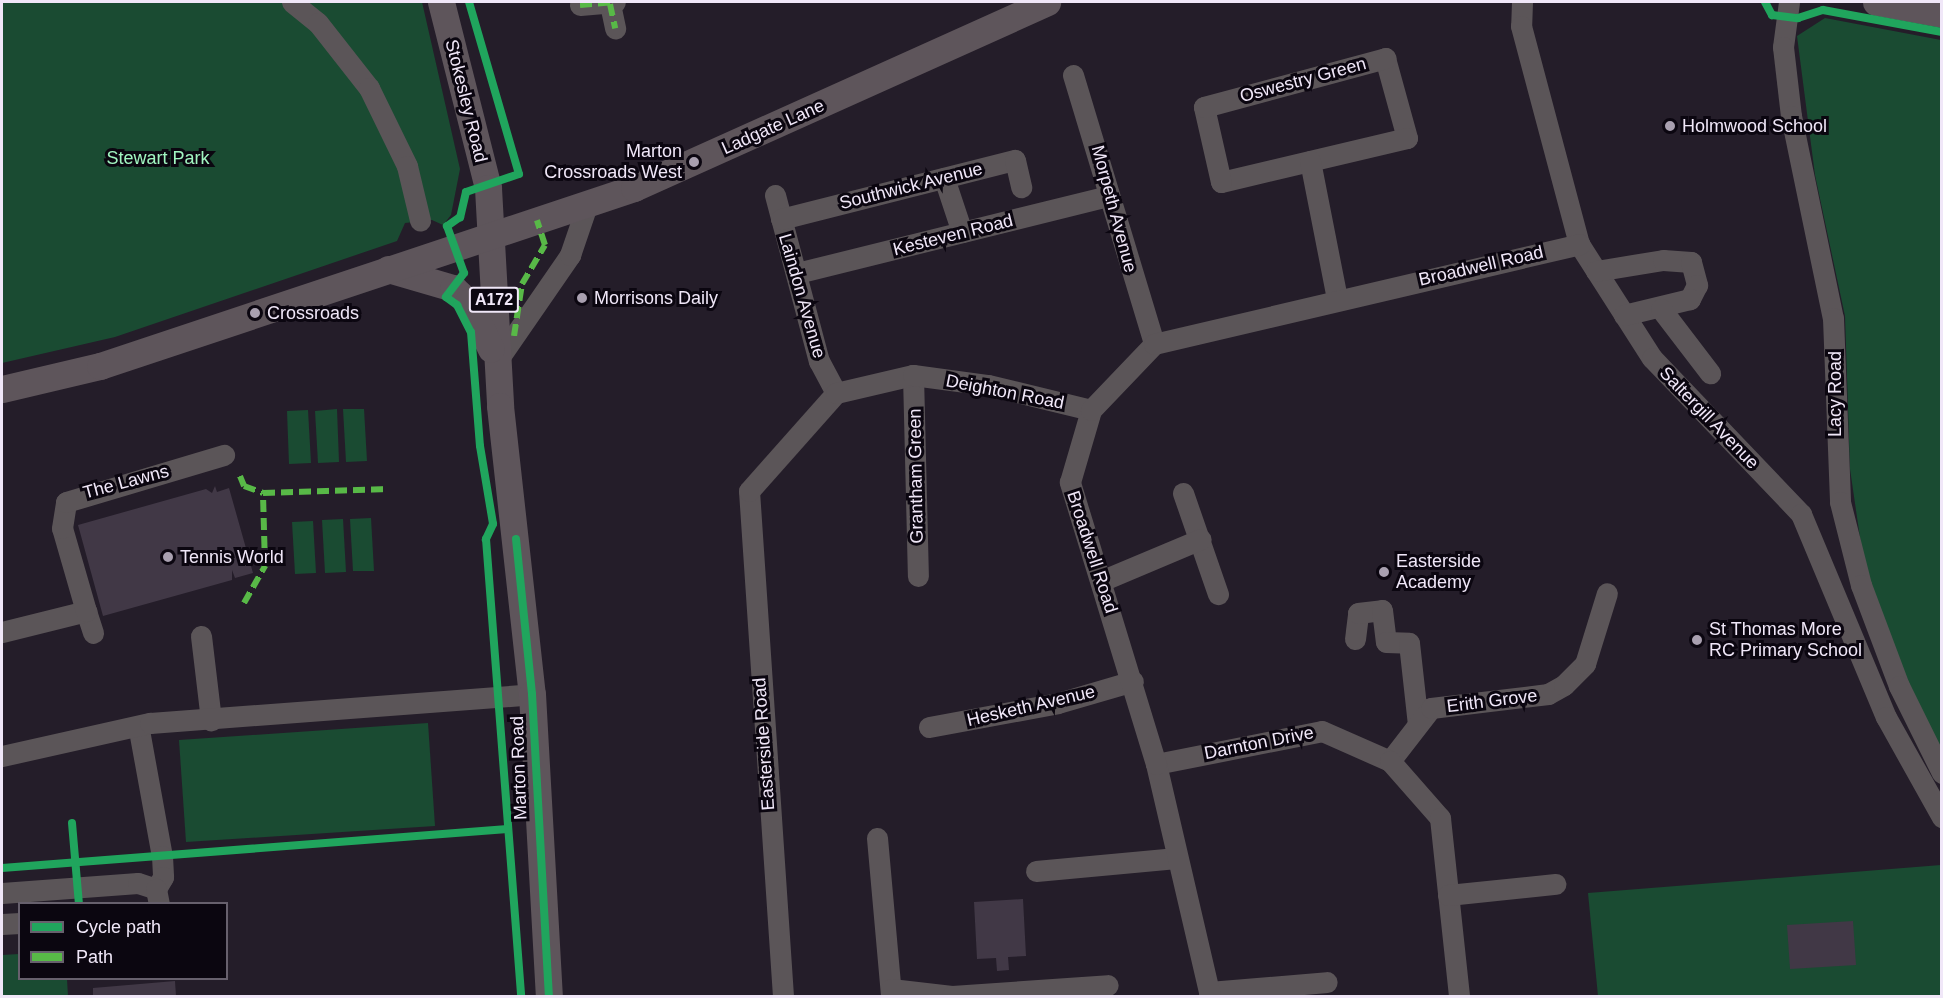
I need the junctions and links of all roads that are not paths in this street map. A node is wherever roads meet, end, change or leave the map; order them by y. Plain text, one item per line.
1 (292, 2) edge
2 (441, 2) edge
3 (1047, 2) edge
4 (1522, 2) edge
5 (1789, 2) edge
6 (1876, 2) edge
7 (612, 3) edge
8 (1907, 4) edge
9 (580, 5) dead end
10 (1941, 14) edge
11 (615, 28) dead end
12 (1073, 75) dead end
13 (1310, 161) junction
14 (945, 178) junction
15 (1021, 187) dead end
16 (775, 195) dead end
17 (1109, 196) junction
18 (587, 205) junction
19 (781, 219) junction
20 (420, 220) dead end
21 (962, 232) junction
22 (492, 238) junction
23 (1579, 244) junction
24 (387, 268) junction
25 (1596, 271) junction
26 (796, 273) junction
27 (1337, 298) junction
28 (1661, 309) junction
29 (1624, 315) junction
30 (1154, 344) junction
31 (497, 362) junction
32 (1710, 373) dead end
33 (914, 375) junction
34 (2, 390) edge
35 (836, 393) junction
36 (1091, 411) junction
37 (224, 455) dead end
38 (1184, 493) dead end
39 (1201, 539) junction
40 (918, 576) dead end
41 (1101, 581) junction
42 (1607, 593) dead end
43 (1218, 594) dead end
44 (86, 611) junction
45 (11, 630) edge
46 (93, 633) dead end
47 (201, 636) dead end
48 (1355, 639) dead end
49 (1133, 681) junction
50 (532, 694) junction
51 (211, 720) junction
52 (1418, 724) junction
53 (928, 727) dead end
54 (138, 730) junction
55 (2, 756) edge
56 (1390, 761) junction
57 (1156, 764) junction
58 (1941, 773) edge
59 (1941, 817) edge
60 (877, 838) dead end
61 (1176, 858) junction
62 (1036, 871) dead end
63 (1555, 884) dead end
64 (2, 893) edge
65 (1448, 895) junction
66 (158, 896) edge
67 (18, 923) edge
68 (2, 924) edge
69 (1328, 982) dead end
70 (1108, 985) dead end
71 (891, 993) edge
72 (1210, 994) edge
73 (549, 996) edge
74 (783, 996) edge
75 (1459, 996) edge

1 - 20 street
2 - 22 main road, Stokesley Road / A172
3 - 18 main road, Ladgate Lane
4 - 23 street, Saltergill Avenue
5 - 58 street, Lacy Road
6 - 8 main road
7 - 9 street
7 - 11 street
8 - 10 main road
12 - 17 street, Morpeth Avenue
13 - 13 street, Oswestry Green
13 - 27 street
14 - 15 street, Southwick Avenue
14 - 19 street, Southwick Avenue
14 - 21 street
16 - 19 street, Laindon Avenue
17 - 21 street, Kesteven Road
17 - 30 street, Morpeth Avenue
18 - 22 main road, Ladgate Lane
18 - 31 street
19 - 26 street, Laindon Avenue
21 - 26 street, Kesteven Road
22 - 24 main road, Ladgate Lane
22 - 31 main road, Marton Road / A172
23 - 25 street, Saltergill Avenue
23 - 27 street, Broadwell Road
24 - 31 main road, A172
24 - 34 main road, Ladgate Lane
25 - 28 street
25 - 29 street, Saltergill Avenue
26 - 35 street, Laindon Avenue
27 - 30 street, Broadwell Road
28 - 29 street
28 - 32 street
29 - 59 street, Saltergill Avenue
30 - 36 street, Broadwell Road
31 - 50 main road, Marton Road / A172
33 - 35 street, Deighton Road
33 - 36 street, Deighton Road
33 - 40 street, Grantham Green
35 - 74 street, Easterside Road
36 - 41 street, Broadwell Road
37 - 44 street, The Lawns
38 - 39 street
39 - 41 street
39 - 43 street
41 - 49 street, Broadwell Road
42 - 52 street, Erith Grove
44 - 45 street
44 - 46 street
47 - 51 street
48 - 52 street
49 - 53 street, Hesketh Avenue
49 - 57 street, Broadwell Road
50 - 51 street
50 - 73 main road, Marton Road / A172
51 - 54 street
52 - 56 street, Erith Grove
54 - 55 street
54 - 66 street
56 - 57 street, Darnton Drive
56 - 65 street, Darnton Drive
57 - 61 street, Broadwell Road
60 - 71 street
61 - 62 street
61 - 72 street, Broadwell Road
63 - 65 street
64 - 66 street
65 - 75 street, Darnton Drive
67 - 68 street
69 - 72 street
70 - 71 street

